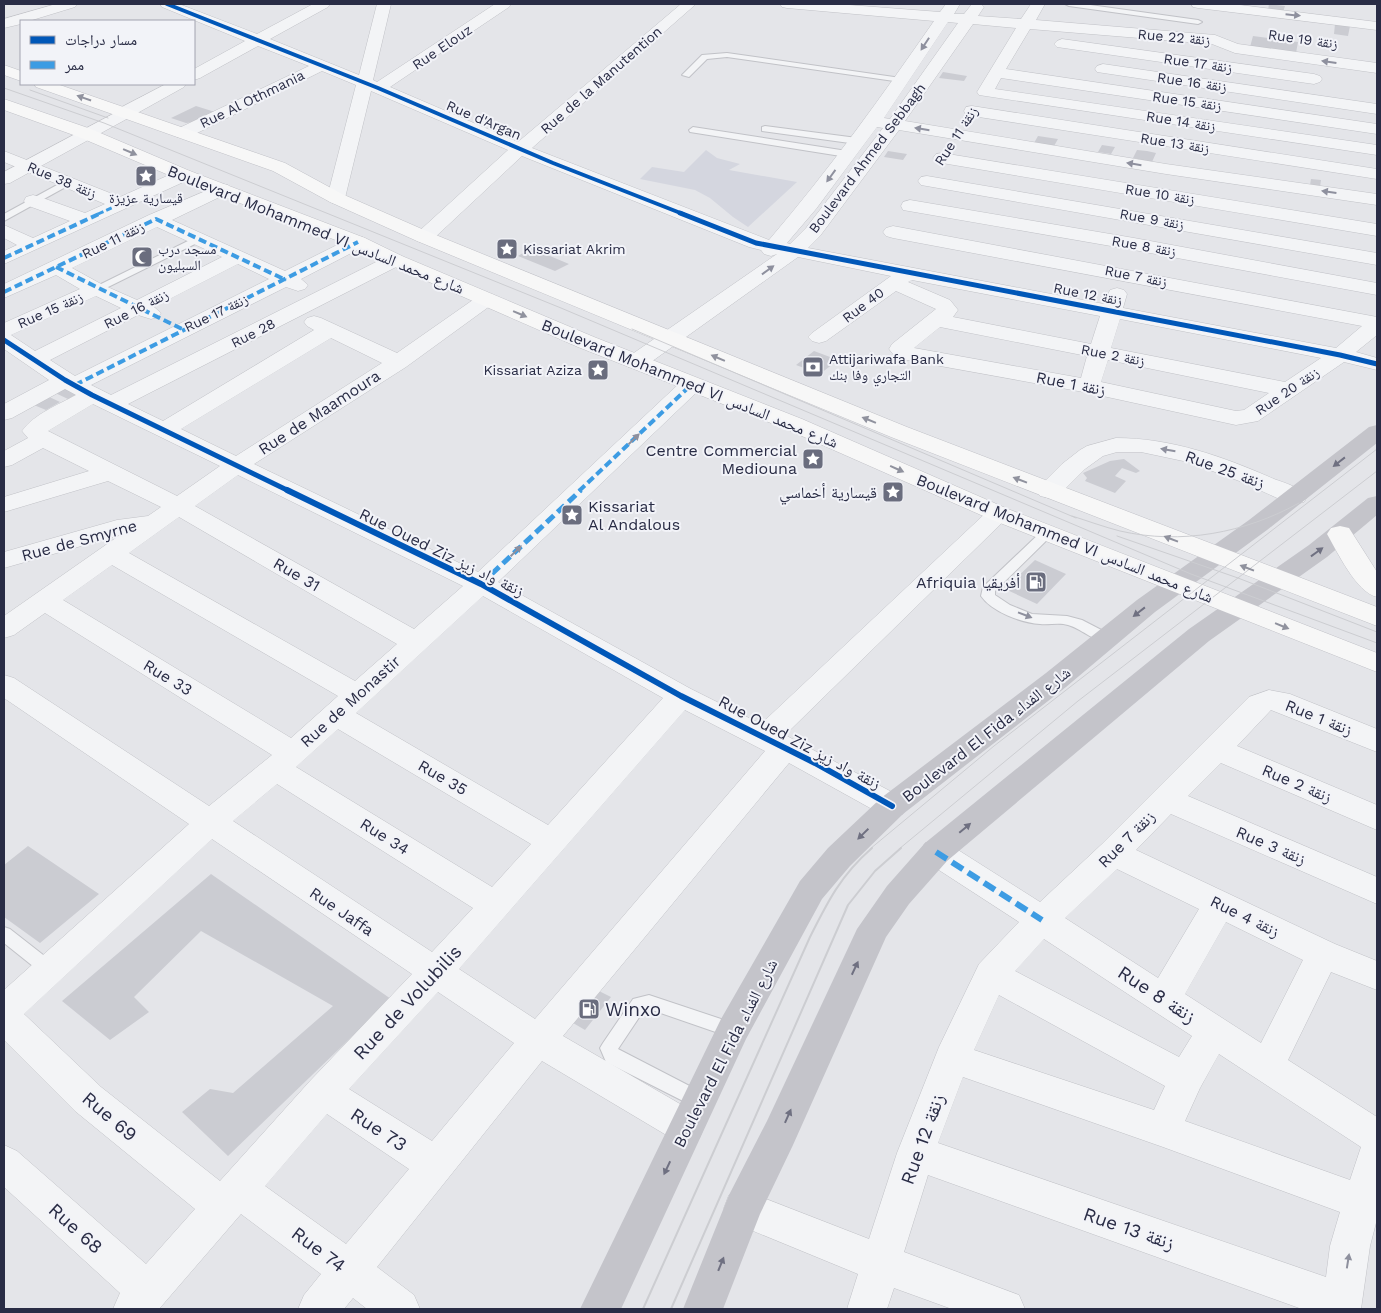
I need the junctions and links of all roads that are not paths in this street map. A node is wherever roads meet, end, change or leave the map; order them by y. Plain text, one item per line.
1 (70, 4) edge
2 (167, 4) edge
3 (323, 4) edge
4 (384, 4) edge
5 (504, 4) edge
6 (689, 4) edge
7 (787, 4) edge
8 (796, 4) edge
9 (979, 4) edge
10 (1038, 4) edge
11 (1069, 4) edge
12 (1206, 4) edge
13 (1266, 8) edge
14 (1243, 9) junction
15 (948, 10) edge
16 (1315, 11) edge
17 (969, 18) junction
18 (1370, 20) edge
19 (1198, 22) junction
20 (4, 24) edge
21 (1027, 24) junction
22 (1018, 38) junction
23 (1189, 38) junction
24 (258, 40) junction
25 (1214, 40) junction
26 (1376, 49) edge
27 (1007, 56) junction
28 (1026, 59) dead end
29 (1204, 64) junction
30 (321, 66) junction
31 (1084, 67) dead end
32 (1374, 68) edge
33 (4, 70) edge
34 (998, 73) junction
35 (195, 74) edge
36 (686, 75) dead end
37 (20, 76) edge
38 (901, 80) junction
39 (1332, 81) dead end
40 (1198, 82) junction
41 (923, 84) junction
42 (45, 85) edge
43 (176, 85) edge
44 (371, 86) junction
45 (985, 92) junction
46 (1372, 99) edge
47 (1191, 101) junction
48 (4, 104) edge
49 (972, 111) junction
50 (126, 112) junction
51 (873, 120) junction
52 (1184, 121) junction
53 (895, 124) junction
54 (1372, 128) edge
55 (765, 129) dead end
56 (693, 130) dead end
57 (85, 133) junction
58 (183, 133) junction
59 (957, 134) junction
60 (1176, 143) junction
61 (879, 145) junction
62 (852, 148) junction
63 (520, 149) junction
64 (1370, 149) edge
65 (4, 156) edge
66 (942, 158) junction
67 (29, 166) junction
68 (1166, 169) junction
69 (1359, 171) junction
70 (184, 174) junction
71 (1377, 174) edge
72 (4, 179) edge
73 (927, 181) junction
74 (68, 182) junction
75 (222, 189) junction
76 (1154, 193) junction
77 (1356, 196) junction
78 (336, 198) junction
79 (1377, 200) edge
80 (33, 201) junction
81 (120, 204) junction
82 (910, 206) junction
83 (4, 218) edge
84 (1143, 218) junction
85 (156, 219) junction
86 (86, 220) junction
87 (1377, 230) edge
88 (4, 232) edge
89 (424, 237) junction
90 (198, 239) junction
91 (358, 242) junction
92 (1134, 244) junction
93 (33, 245) junction
94 (784, 249) junction
95 (882, 249) junction
96 (237, 257) junction
97 (4, 258) edge
98 (1377, 259) edge
99 (395, 260) junction
100 (56, 268) junction
101 (1124, 274) junction
102 (900, 278) junction
103 (286, 280) junction
104 (96, 289) junction
105 (1377, 289) edge
106 (4, 292) edge
107 (325, 296) junction
108 (487, 299) junction
109 (140, 308) junction
110 (1111, 311) junction
111 (294, 312) junction
112 (940, 312) junction
113 (1377, 324) edge
114 (182, 329) junction
115 (329, 330) junction
116 (4, 331) edge
117 (663, 335) junction
118 (819, 337) dead end
119 (4, 340) edge
120 (220, 350) junction
121 (1098, 352) junction
122 (1340, 355) junction
123 (36, 359) junction
124 (627, 359) junction
125 (398, 362) junction
126 (1377, 364) edge
127 (691, 384) junction
128 (1089, 386) junction
129 (1289, 390) junction
130 (86, 391) junction
131 (6, 410) edge
132 (1243, 418) joint
133 (164, 430) junction
134 (1377, 432) edge
135 (39, 435) junction
136 (4, 460) edge
137 (237, 465) junction
138 (111, 472) junction
139 (1049, 491) junction
140 (1295, 497) junction
141 (1377, 503) edge
142 (4, 505) edge
143 (178, 506) junction
144 (999, 514) junction
145 (154, 522) junction
146 (1047, 533) junction
147 (1340, 534) junction
148 (110, 553) junction
149 (1217, 556) junction
150 (4, 560) edge
151 (1277, 580) junction
152 (1178, 583) junction
153 (481, 584) junction
154 (1377, 589) edge
155 (44, 602) junction
156 (1237, 608) junction
157 (1377, 617) edge
158 (4, 629) edge
159 (1106, 638) junction
160 (416, 642) junction
161 (1377, 663) edge
162 (4, 685) edge
163 (358, 695) junction
164 (681, 696) junction
165 (1259, 704) joint
166 (335, 714) junction
167 (1377, 741) edge
168 (774, 742) junction
169 (1217, 749) junction
170 (283, 761) junction
171 (1165, 799) junction
172 (892, 806) junction
173 (1377, 818) edge
174 (211, 822) junction
175 (551, 841) junction
176 (936, 852) junction
177 (1113, 853) junction
178 (1377, 891) edge
179 (1219, 904) junction
180 (494, 905) junction
181 (1042, 920) junction
182 (4, 934) edge
183 (1323, 954) junction
184 (50, 970) junction
185 (435, 972) junction
186 (992, 974) junction
187 (1377, 976) edge
188 (1164, 999) junction
189 (4, 1011) edge
190 (4, 1018) edge
191 (732, 1030) junction
192 (1214, 1030) junction
193 (538, 1040) junction
194 (952, 1058) junction
195 (1267, 1066) junction
196 (1186, 1079) junction
197 (322, 1092) junction
198 (693, 1114) junction
199 (1163, 1130) junction
200 (1377, 1137) edge
201 (916, 1153) junction
202 (1377, 1153) edge
203 (4, 1163) edge
204 (436, 1165) junction
205 (230, 1197) junction
206 (1362, 1202) junction
207 (744, 1208) junction
208 (880, 1263) junction
209 (347, 1272) junction
210 (141, 1301) edge
211 (1341, 1306) edge
212 (318, 1309) edge
213 (400, 1309) edge
214 (600, 1309) edge
215 (703, 1309) edge
216 (867, 1309) edge
217 (1005, 1309) edge

1 - 20 street
2 - 24 street, Rue d'Argan
3 - 24 street
4 - 44 street
5 - 44 street, Rue Elouz
6 - 63 street, Rue de la Manutention
7 - 8 street, Rue 22 زنقة
8 - 15 street, Rue 22 زنقة
9 - 17 street, Boulevard Ahmed Sebbagh
10 - 21 street, Rue 11 زنقة
11 - 19 lane
12 - 14 street
12 - 19 street
13 - 14 street
13 -> 16 street
14 - 25 street
15 - 17 street, Rue 22 زنقة
15 -> 38 street, Boulevard Ahmed Sebbagh
16 - 18 street
17 - 21 street, Rue 22 زنقة
17 - 41 street, Boulevard Ahmed Sebbagh
19 - 23 street
21 - 22 street, Rue 11 زنقة
21 - 23 street, Rue 22 زنقة
22 - 27 street, Rue 11 زنقة
22 - 29 street, Rue 17 زنقة
23 - 25 street, Rue 22 زنقة
24 - 30 street, Rue d'Argan
24 - 35 street
25 - 29 street
32 -> 25 street, Rue 22 زنقة
26 - 32 street
27 - 28 street
27 - 34 street, Rue 11 زنقة
29 - 39 street, Rue 17 زنقة
29 - 40 street
30 - 44 street, Rue d'Argan
30 - 58 street, Rue Al Othmania
31 - 40 street, Rue 16 زنقة
32 - 46 street
33 - 37 main road
34 - 45 street, Rue 11 زنقة
34 - 47 street, Rue 15 زنقة
36 - 38 lane
38 - 41 street
38 - 51 street, Boulevard Ahmed Sebbagh
40 - 46 street, Rue 16 زنقة
40 - 47 street
41 - 53 street, Boulevard Ahmed Sebbagh
50 -> 42 main road, Boulevard Mohammed VI شارع محمد السادس
43 - 50 street
44 - 63 street, Rue d'Argan
44 - 78 street
45 - 49 street, Rue 11 زنقة
45 - 52 street, Rue 14 زنقة
46 - 54 street
47 - 52 street
47 - 54 street, Rue 15 زنقة
48 - 57 main road, Boulevard Mohammed VI شارع محمد السادس
49 - 59 street, Rue 11 زنقة
49 - 60 street, Rue 13 زنقة
50 - 57 street
50 - 58 main road, Boulevard Mohammed VI شارع محمد السادس
51 - 53 street
51 - 62 street, Boulevard Ahmed Sebbagh
52 - 60 street
52 - 64 street, Rue 14 زنقة
59 -> 53 street
53 - 61 street, Boulevard Ahmed Sebbagh
54 - 64 street
55 - 62 lane
56 - 62 lane
57 - 67 street
57 -> 70 main road, Boulevard Mohammed VI شارع محمد السادس
58 - 78 main road, Boulevard Mohammed VI شارع محمد السادس
59 - 66 street, Rue 11 زنقة
68 -> 59 street
60 - 68 street
60 - 69 street, Rue 13 زنقة
61 - 62 street
61 - 94 street, Boulevard Ahmed Sebbagh
62 -> 94 street, Boulevard Ahmed Sebbagh
63 - 89 street, Rue de la Manutention
63 - 94 street, Rue d'Argan
64 - 69 street
65 - 67 street, Rue 38 زنقة
66 - 73 street, Rue 11 زنقة
66 - 76 street, Rue 10 زنقة
67 - 72 street
67 - 74 street, Rue 38 زنقة
68 - 76 street
77 -> 68 street
69 - 71 street, Rue 13 زنقة
69 - 77 street
70 - 75 main road, Boulevard Mohammed VI شارع محمد السادس
70 - 81 street
73 - 82 street, Rue 11 زنقة
73 - 84 street, Rue 9 زنقة
74 - 80 lane
74 - 81 street, Rue 38 زنقة
75 - 85 street, Rue 11 زنقة
75 - 91 main road, Boulevard Mohammed VI شارع محمد السادس
76 - 84 street
76 - 87 street, Rue 10 زنقة
77 - 79 street
78 - 89 main road, Boulevard Mohammed VI شارع محمد السادس
80 - 83 lane
80 - 86 street
81 - 86 street
82 - 92 street, Rue 8 زنقة
82 - 95 street, Rue 11 زنقة
84 - 92 street
84 - 98 street, Rue 9 زنقة
85 - 90 street
85 - 100 street, Rue 11 زنقة
86 - 93 street
88 - 93 street
89 - 117 main road, Boulevard Mohammed VI شارع محمد السادس
90 - 96 street
90 - 104 lane
91 - 99 main road, Boulevard Mohammed VI شارع محمد السادس
91 - 103 street, Rue 17 زنقة
92 - 101 street
92 - 105 street, Rue 8 زنقة
93 - 97 street
94 - 95 street, Rue 12 زنقة
94 - 117 street, Boulevard Ahmed Sebbagh
95 - 101 street, Rue 7 زنقة
95 - 102 street, Rue 12 زنقة
96 - 103 street
96 - 109 street, Rue 16 زنقة
99 - 107 street, Rue 28
99 - 108 main road, Boulevard Mohammed VI شارع محمد السادس
100 - 104 street
100 - 106 street, Rue 11 زنقة
101 - 110 street
101 - 113 street, Rue 7 زنقة
102 - 110 street, Rue 12 زنقة
102 - 112 street
102 - 118 street, Rue 40
103 - 107 street
103 - 114 street, Rue 17 زنقة
104 - 109 street
104 - 116 street, Rue 15 زنقة
107 - 111 street, Rue 28
108 -> 124 main road, Boulevard Mohammed VI شارع محمد السادس
108 - 125 street, Rue de Maamoura
109 - 114 street
109 - 123 street, Rue 16 زنقة
110 - 121 street
110 - 122 street, Rue 12 زنقة
111 - 115 street
111 - 120 street, Rue 28
112 - 121 street, Rue 2 زنقة
112 - 128 street, Rue 1 زنقة
113 - 122 street, Rue 20 زنقة
114 - 120 street
114 - 130 street, Rue 17 زنقة
115 - 125 street
115 - 133 street
117 - 124 street, Boulevard Ahmed Sebbagh
139 -> 117 main road, Boulevard Mohammed VI شارع محمد السادس
119 - 123 street, Rue Oued Ziz زنقة واد زيز
120 - 130 street, Rue 28
121 - 128 street
121 - 129 street, Rue 2 زنقة
122 - 126 street, Rue 12 زنقة
122 - 129 street, Rue 20 زنقة
123 - 130 street, Rue Oued Ziz زنقة واد زيز
124 - 127 main road, Boulevard Mohammed VI شارع محمد السادس
125 - 137 street, Rue de Maamoura
127 -> 144 main road, Boulevard Mohammed VI شارع محمد السادس
153 -> 127 street, Rue de Monastir
128 - 132 street, Rue 1 زنقة
129 - 132 street, Rue 20 زنقة
130 - 131 street
130 - 133 street, Rue Oued Ziz زنقة واد زيز
130 - 135 street
133 - 137 street, Rue Oued Ziz زنقة واد زيز
134 -> 140 main road, Boulevard El Fida شارع الفداء
135 - 136 street
135 - 138 street, Rue 31
137 - 143 street, Rue de Maamoura
137 - 153 street, Rue Oued Ziz زنقة واد زيز
138 - 142 street
138 - 143 street, Rue 31
140 -> 139 street, Rue 25 زنقة
149 -> 139 main road, Boulevard Mohammed VI شارع محمد السادس
140 - 149 main road, Boulevard El Fida شارع الفداء
141 - 147 main road
143 - 145 street, Rue de Maamoura
143 - 160 street, Rue 31
144 - 146 main road, Boulevard Mohammed VI شارع محمد السادس
144 - 168 street
145 - 148 street, Rue de Maamoura
145 - 150 street, Rue de Smyrne
146 - 152 main road, Boulevard Mohammed VI شارع محمد السادس
146 -> 159 lane
151 -> 147 main road
147 - 154 main road
148 - 155 street, Rue de Maamoura
148 - 163 street
151 -> 149 main road, Boulevard Mohammed VI شارع محمد السادس
149 - 152 main road, Boulevard El Fida شارع الفداء
151 - 156 main road
151 - 157 main road, Boulevard Mohammed VI شارع محمد السادس
152 - 156 main road, Boulevard Mohammed VI شارع محمد السادس
152 -> 159 main road, Boulevard El Fida شارع الفداء
153 - 160 street, Rue de Monastir
153 - 164 street, Rue Oued Ziz زنقة واد زيز
155 - 158 street, Rue de Maamoura
155 - 170 street, Rue 33
156 -> 161 main road, Boulevard Mohammed VI شارع محمد السادس
176 -> 156 main road
159 - 172 main road, Boulevard El Fida شارع الفداء
160 - 163 street, Rue de Monastir
162 - 174 street, Rue Jaffa
163 - 166 street, Rue de Monastir
164 - 168 street, Rue Oued Ziz زنقة واد زيز
164 - 175 street, Rue de Volubilis
165 - 167 street, Rue 1 زنقة
165 - 169 street, Rue 7 زنقة
166 - 170 street, Rue de Monastir
166 - 175 street, Rue 35
168 - 172 street, Rue Oued Ziz زنقة واد زيز
168 - 193 street
169 - 171 street, Rue 7 زنقة
169 - 173 street, Rue 2 زنقة
170 - 174 street, Rue de Monastir
170 - 180 street, Rue 34
171 - 177 street, Rue 7 زنقة
171 - 178 street, Rue 3 زنقة
172 -> 191 main road, Boulevard El Fida شارع الفداء
174 - 184 street, Rue de Monastir
174 - 185 street, Rue Jaffa
175 - 180 street, Rue de Volubilis
176 - 181 street, Rue 8 زنقة
207 -> 176 main road
177 - 179 street, Rue 4 زنقة
177 - 181 street, Rue 7 زنقة
179 - 183 street, Rue 4 زنقة
179 - 188 street
180 - 185 street, Rue de Volubilis
181 - 186 street, Rue 7 زنقة
181 - 188 street, Rue 8 زنقة
182 - 184 lane
183 - 187 street, Rue 4 زنقة
183 - 195 street
184 - 189 street, Rue de Monastir
185 - 193 street, Rue Jaffa
185 - 197 street, Rue de Volubilis
186 - 194 street, Rue 12 زنقة
186 - 196 street
188 - 192 street, Rue 8 زنقة
190 - 205 street, Rue 69
191 - 198 main road, Boulevard El Fida شارع الفداء
191 - 198 lane
192 - 195 street, Rue 8 زنقة
192 - 196 street
193 - 198 street, Rue Jaffa
193 - 204 street
194 - 199 street
194 - 201 street, Rue 12 زنقة
195 - 200 street, Rue 8 زنقة
196 - 199 street
197 - 204 street, Rue 73
197 - 205 street, Rue de Volubilis
198 -> 214 main road, Boulevard El Fida شارع الفداء
199 - 206 street
201 - 208 street, Rue 12 زنقة
201 - 211 street, Rue 13 زنقة
202 - 206 street
203 - 210 street, Rue 68
204 - 209 street
205 - 209 street, Rue 74
205 - 210 street, Rue de Volubilis
211 -> 206 street
207 - 208 street
215 -> 207 main road
208 - 216 street, Rue 12 زنقة
208 - 217 street
209 - 212 street
209 - 213 street, Rue 74

